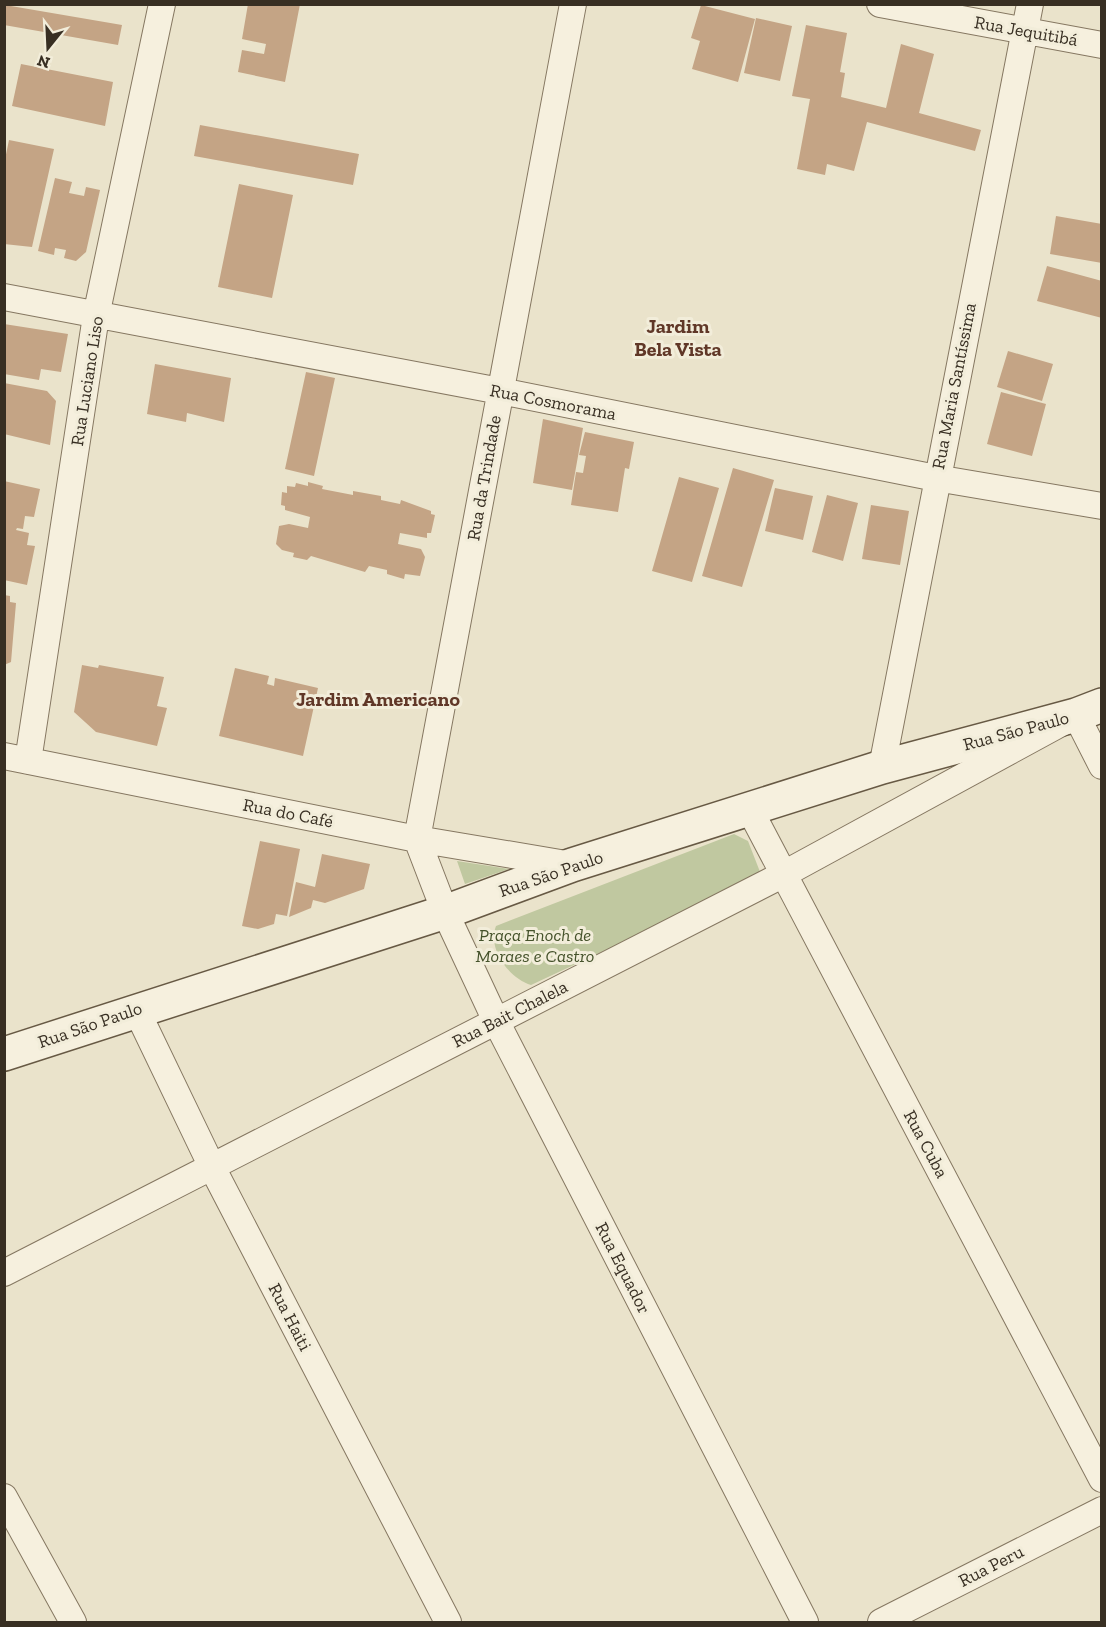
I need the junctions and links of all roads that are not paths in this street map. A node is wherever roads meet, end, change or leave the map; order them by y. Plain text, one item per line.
1 (162, 4) edge
2 (573, 4) edge
3 (880, 4) edge
4 (1030, 4) edge
5 (1025, 31) junction
6 (1101, 45) edge
7 (4, 297) edge
8 (96, 316) junction
9 (500, 391) junction
10 (936, 478) junction
11 (1101, 506) edge
12 (1089, 710) edge
13 (16, 759) edge
14 (1101, 766) edge
15 (882, 767) junction
16 (750, 810) junction
17 (417, 839) junction
18 (572, 865) junction
19 (784, 874) junction
20 (445, 912) junction
21 (136, 1009) junction
22 (496, 1021) junction
23 (4, 1054) edge
24 (212, 1167) junction
25 (4, 1273) edge
26 (1101, 1479) edge
27 (4, 1497) edge
28 (1101, 1510) edge
29 (73, 1623) edge
30 (448, 1623) edge
31 (805, 1623) edge
32 (881, 1623) edge

1 - 8 street, Rua Luciano Liso
2 - 9 street, Rua da Trindade
3 - 5 street, Rua Jequitibá
4 - 5 street, Rua Maria Santíssima
5 - 6 street, Rua Jequitibá
5 - 10 street, Rua Maria Santíssima
7 - 8 street, Rua Cosmorama
8 - 9 street, Rua Cosmorama
8 - 13 street, Rua Luciano Liso
9 - 10 street, Rua Cosmorama
9 - 17 street, Rua da Trindade
10 - 11 street, Rua Cosmorama
10 - 15 street, Rua Maria Santíssima
12 - 14 street
12 - 15 main road, Rua São Paulo
12 - 19 street, Rua Bait Chalela
13 - 17 street, Rua do Café
15 - 16 main road, Rua São Paulo
16 - 18 main road, Rua São Paulo
16 - 19 street, Rua Cuba
17 - 18 street, Rua do Café
17 - 20 street
18 - 20 main road, Rua São Paulo
19 - 22 street, Rua Bait Chalela
19 - 26 street, Rua Cuba
20 - 21 main road, Rua São Paulo
20 - 22 street, Rua Equador
21 - 23 main road, Rua São Paulo
21 - 24 street, Rua Haiti
22 - 24 street, Rua Bait Chalela
22 - 31 street, Rua Equador
24 - 25 street, Rua Bait Chalela
24 - 30 street, Rua Haiti
27 - 29 street
28 - 32 street, Rua Peru

